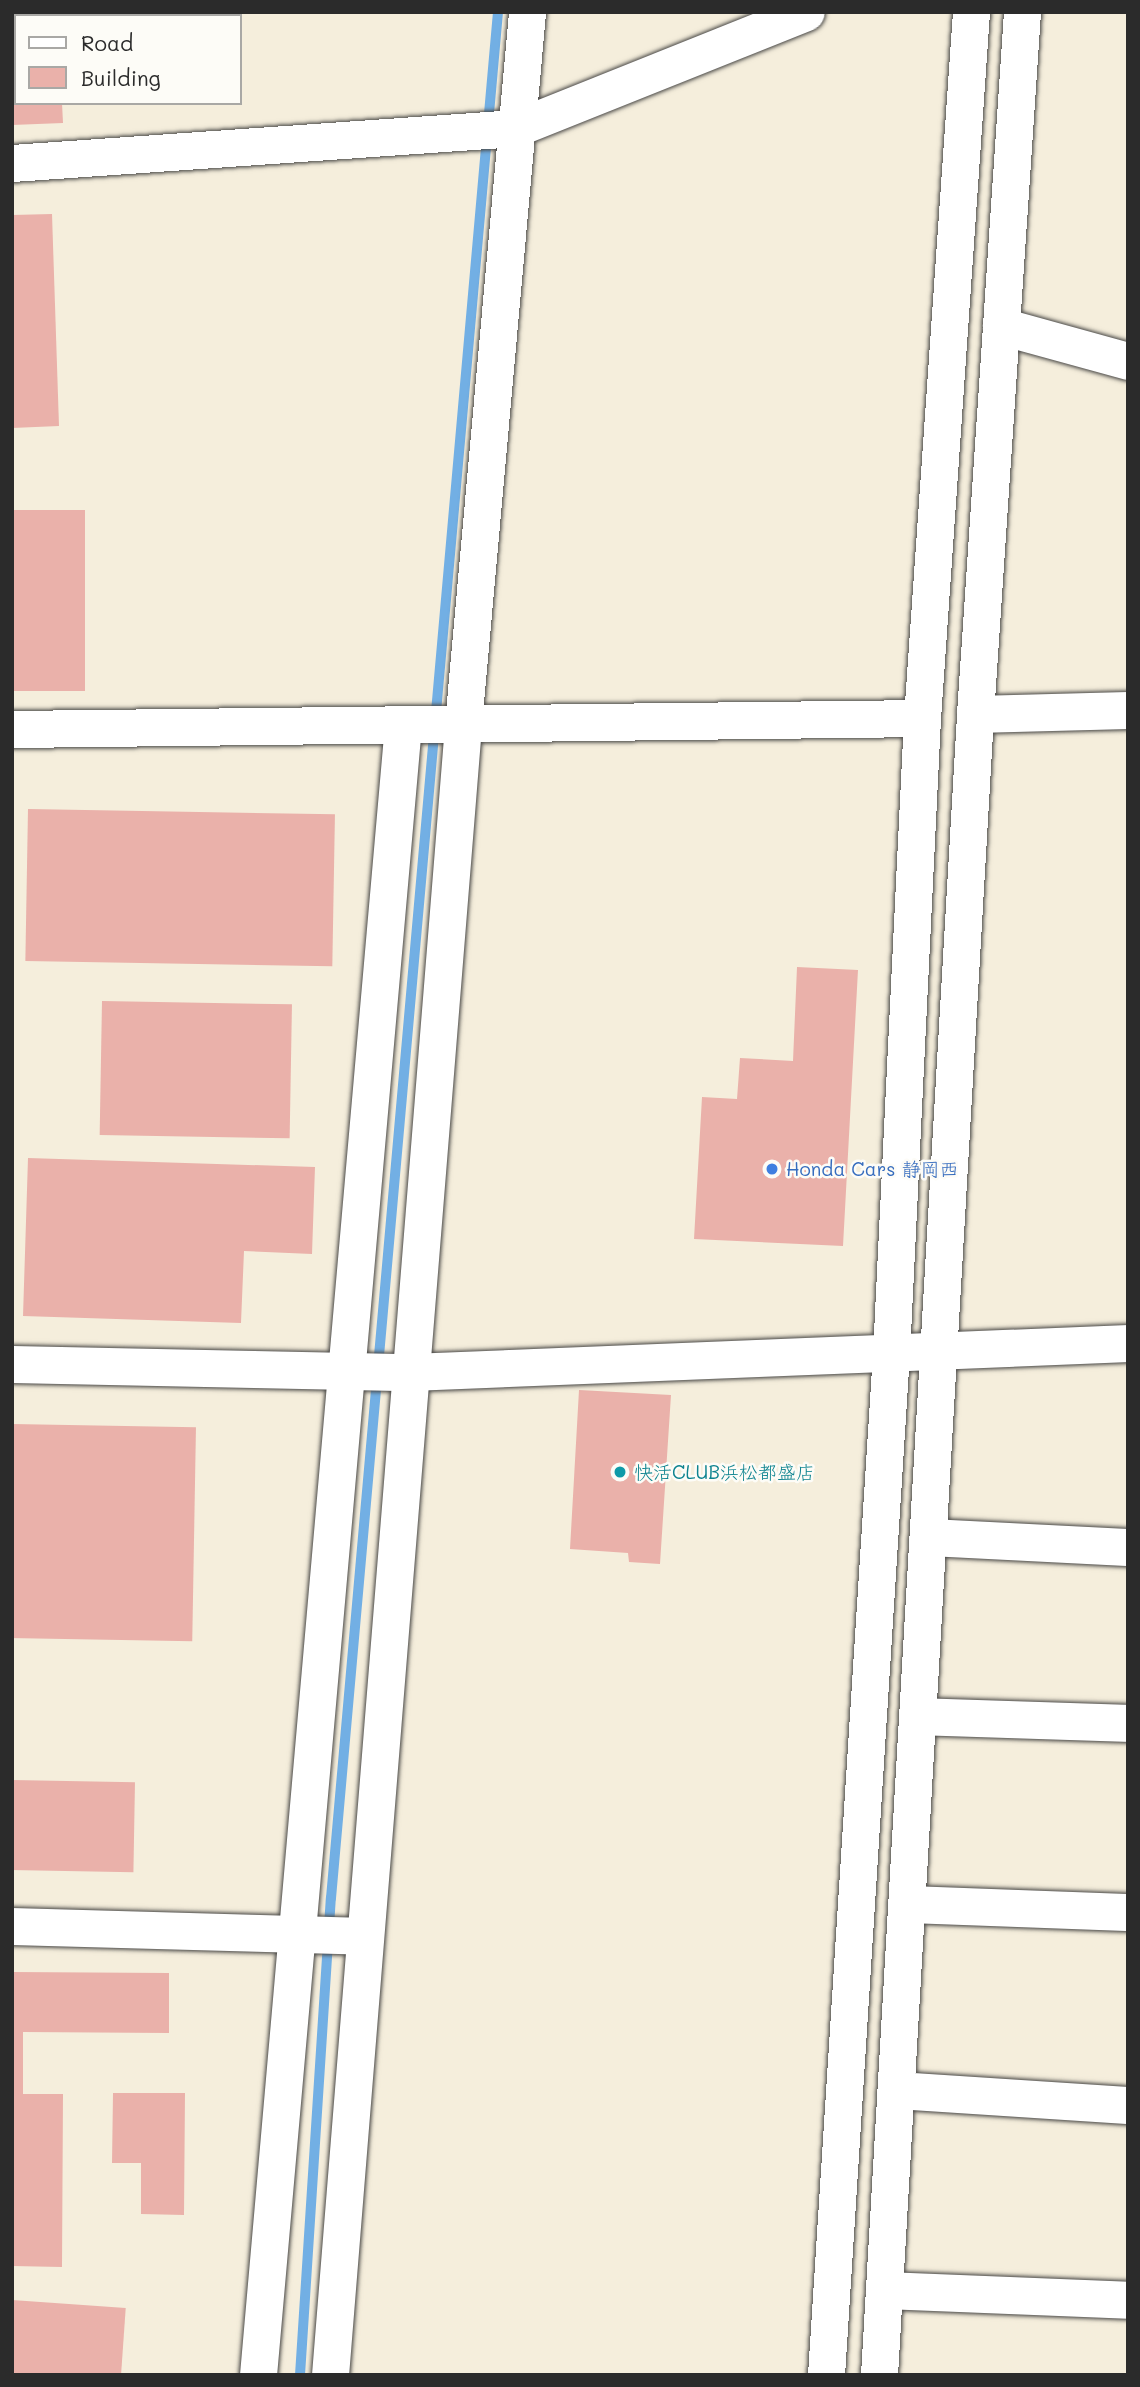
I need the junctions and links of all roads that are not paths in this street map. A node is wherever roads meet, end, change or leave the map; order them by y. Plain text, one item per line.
1 (527, 12) edge
2 (806, 12) edge
3 (971, 12) edge
4 (1022, 12) edge
5 (516, 128) junction
6 (12, 163) edge
7 (1001, 327) junction
8 (1128, 360) edge
9 (1128, 710) edge
10 (975, 714) junction
11 (922, 718) junction
12 (463, 723) junction
13 (403, 724) junction
14 (12, 729) edge
15 (1128, 1343) edge
16 (940, 1352) junction
17 (891, 1354) junction
18 (12, 1364) edge
19 (345, 1371) junction
20 (410, 1371) junction
21 (928, 1537) junction
22 (1128, 1547) edge
23 (918, 1716) junction
24 (1128, 1723) edge
25 (907, 1904) junction
26 (1128, 1912) edge
27 (12, 1926) edge
28 (296, 1931) junction
29 (365, 1936) junction
30 (896, 2090) junction
31 (1128, 2105) edge
32 (884, 2290) junction
33 (1128, 2300) edge
34 (258, 2375) edge
35 (330, 2375) edge
36 (826, 2375) edge
37 (879, 2375) edge

1 - 5 street
2 - 5 street
3 - 11 street
4 - 7 street
5 - 6 street
5 - 12 street
7 - 8 street
7 - 10 street
9 - 10 street
10 - 16 street
11 - 12 street
11 - 17 street
12 - 13 street
12 - 20 street
13 - 14 street
13 - 19 street
15 - 16 street
16 - 17 street
16 - 21 street
17 - 20 street
17 - 36 street
18 - 19 street
19 - 20 street
19 - 28 street
20 - 29 street
21 - 22 street
21 - 23 street
23 - 24 street
23 - 25 street
25 - 26 street
25 - 30 street
27 - 28 street
28 - 29 street
28 - 34 street
29 - 35 street
30 - 31 street
30 - 32 street
32 - 33 street
32 - 37 street

